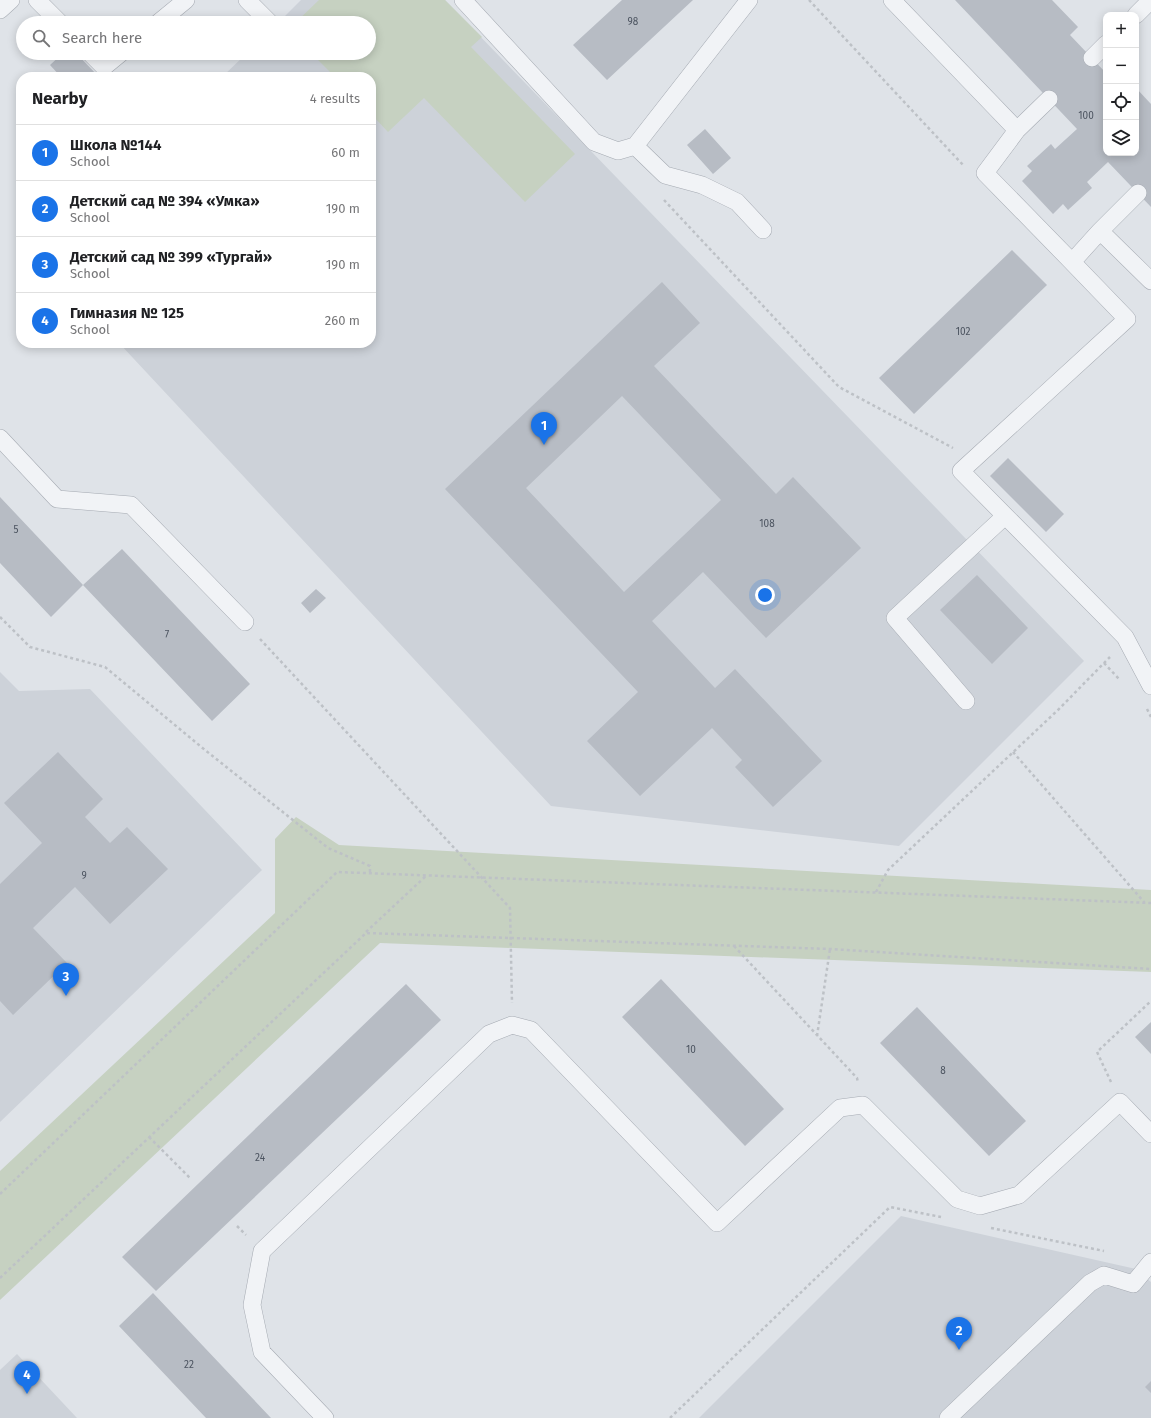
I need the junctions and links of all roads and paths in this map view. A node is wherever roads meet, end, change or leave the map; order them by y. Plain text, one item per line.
1 (11, 0) edge
2 (37, 0) edge
3 (186, 0) edge
4 (247, 0) edge
5 (463, 0) edge
6 (749, 0) edge
7 (892, 0) edge
8 (1151, 0) edge
9 (0, 10) edge
10 (1139, 12) edge
11 (53, 16) edge
12 (167, 16) edge
13 (263, 16) edge
14 (1103, 47) edge
15 (1092, 58) dead end
16 (97, 60) edge
17 (112, 60) edge
18 (1049, 99) dead end
19 (1017, 130) junction
20 (635, 146) junction
21 (1138, 193) dead end
22 (661, 197) dead end
23 (763, 230) dead end
24 (1100, 232) junction
25 (1072, 262) junction
26 (1151, 281) edge
27 (0, 438) edge
28 (974, 459) junction
29 (1006, 516) junction
30 (0, 617) edge
31 (245, 622) joint
32 (1128, 643) junction
33 (1151, 686) edge
34 (966, 701) dead end
35 (1013, 752) junction
36 (370, 873) junction
37 (427, 875) junction
38 (482, 878) junction
39 (876, 892) junction
40 (1144, 902) junction
41 (1151, 903) edge
42 (366, 932) dead end
43 (733, 946) dead end
44 (830, 949) dead end
45 (1151, 1001) edge
46 (512, 1025) junction
47 (817, 1036) junction
48 (1120, 1102) junction
49 (863, 1105) junction
50 (1151, 1134) edge
51 (149, 1137) dead end
52 (190, 1178) dead end
53 (0, 1194) edge
54 (943, 1218) dead end
55 (990, 1227) dead end
56 (1105, 1251) dead end
57 (1151, 1262) edge
58 (325, 1418) edge
59 (670, 1418) edge
60 (948, 1418) edge

1 - 9 lane
2 - 11 lane
3 - 12 lane
4 - 13 lane
5 - 20 lane
6 - 20 lane
7 - 19 lane
8 - 10 lane
14 - 15 lane
16 - 17 lane
18 - 19 lane
19 - 25 lane
20 - 23 lane
21 - 24 lane
22 - 28 path
24 - 25 lane
24 - 26 lane
25 - 28 lane
27 - 31 lane
28 - 29 lane
29 - 32 lane
29 - 34 lane
30 - 36 path
31 - 38 path
32 - 33 lane
32 - 35 path
35 - 39 path
35 - 40 path
36 - 37 path
36 - 53 path
37 - 38 path
37 - 42 path
38 - 39 path
38 - 46 path
39 - 40 path
40 - 41 path
43 - 47 path
44 - 47 path
45 - 48 path
46 - 49 lane
46 - 58 lane
47 - 49 path
48 - 49 lane
48 - 50 lane
51 - 52 path
54 - 59 path
55 - 56 path
57 - 60 lane

